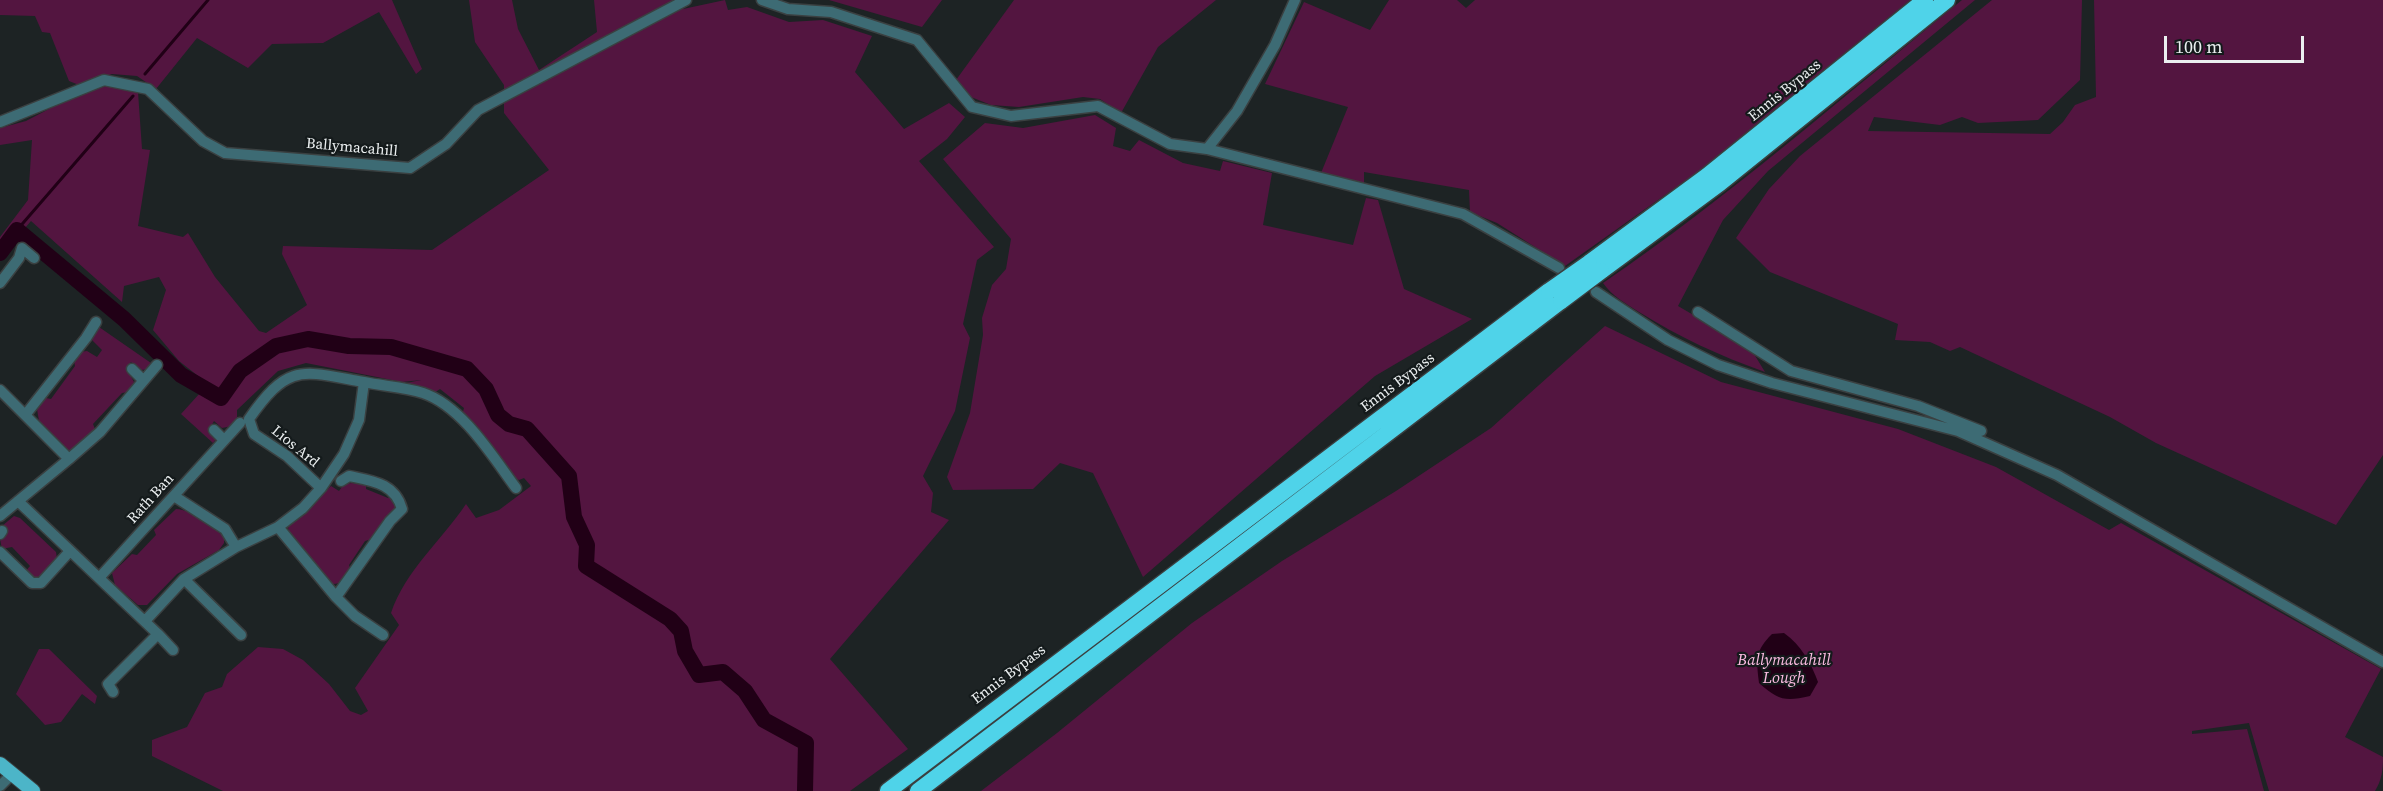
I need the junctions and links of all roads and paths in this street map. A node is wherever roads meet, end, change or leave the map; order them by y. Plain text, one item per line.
1 (686, 0) edge
2 (762, 0) edge
3 (1296, 0) edge
4 (1925, 0) edge
5 (1947, 0) edge
6 (0, 122) edge
7 (1207, 149) junction
8 (34, 258) dead end
9 (1595, 267) junction
10 (1559, 268) dead end
11 (0, 283) edge
12 (1596, 292) dead end
13 (1555, 296) junction
14 (1698, 312) dead end
15 (96, 322) dead end
16 (1780, 363) junction
17 (157, 365) dead end
18 (132, 369) dead end
19 (143, 380) junction
20 (364, 382) junction
21 (1772, 383) junction
22 (0, 390) edge
23 (1918, 406) junction
24 (26, 414) junction
25 (1914, 420) junction
26 (240, 423) dead end
27 (214, 430) dead end
28 (1981, 431) dead end
29 (224, 440) junction
30 (69, 459) junction
31 (341, 481) dead end
32 (321, 488) junction
33 (516, 488) dead end
34 (174, 496) junction
35 (18, 501) junction
36 (0, 516) edge
37 (278, 527) junction
38 (236, 547) junction
39 (70, 551) junction
40 (0, 552) edge
41 (99, 578) junction
42 (184, 579) junction
43 (41, 583) junction
44 (37, 594) dead end
45 (336, 597) junction
46 (145, 621) junction
47 (158, 634) junction
48 (241, 635) dead end
49 (383, 635) dead end
50 (173, 650) dead end
51 (2383, 662) edge
52 (113, 692) dead end
53 (0, 764) edge
54 (12, 774) junction
55 (0, 786) edge
56 (33, 791) edge
57 (888, 791) edge
58 (918, 791) edge

1 - 6 street, Ballymacahill
2 - 7 street
3 - 7 street
4 - 9 highway, Ennis Bypass
5 - 9 highway, Ennis Bypass
7 - 10 street
8 - 11 street
9 - 13 highway, Ennis Bypass, bridge
12 - 21 street
13 - 57 highway, Ennis Bypass
13 - 58 highway, Ennis Bypass
14 - 16 street
15 - 24 street
16 - 21 street
16 - 23 street
17 - 19 street
18 - 19 street
19 - 30 street
20 - 32 street, Lios Ard
20 - 32 street, Lios Ard
20 - 33 street, Lios Ard
21 - 25 street
22 - 24 street
23 - 25 street
23 - 28 street
24 - 30 street
25 - 51 street
26 - 29 street, Rath Ban
27 - 29 street
29 - 34 street, Rath Ban
30 - 35 street
31 - 45 street
32 - 37 street, Lios Ard
34 - 38 street
34 - 41 street, Rath Ban
35 - 36 street
35 - 39 street
37 - 38 street, Lios Ard
37 - 45 street
38 - 42 street, Lios Ard
39 - 41 street
39 - 43 street
40 - 43 street
41 - 46 street
42 - 46 street, Lios Ard
42 - 48 street
43 - 44 street
45 - 49 street
46 - 47 street
47 - 50 street
47 - 52 street
53 - 54 main road
54 - 55 street
54 - 56 main road

